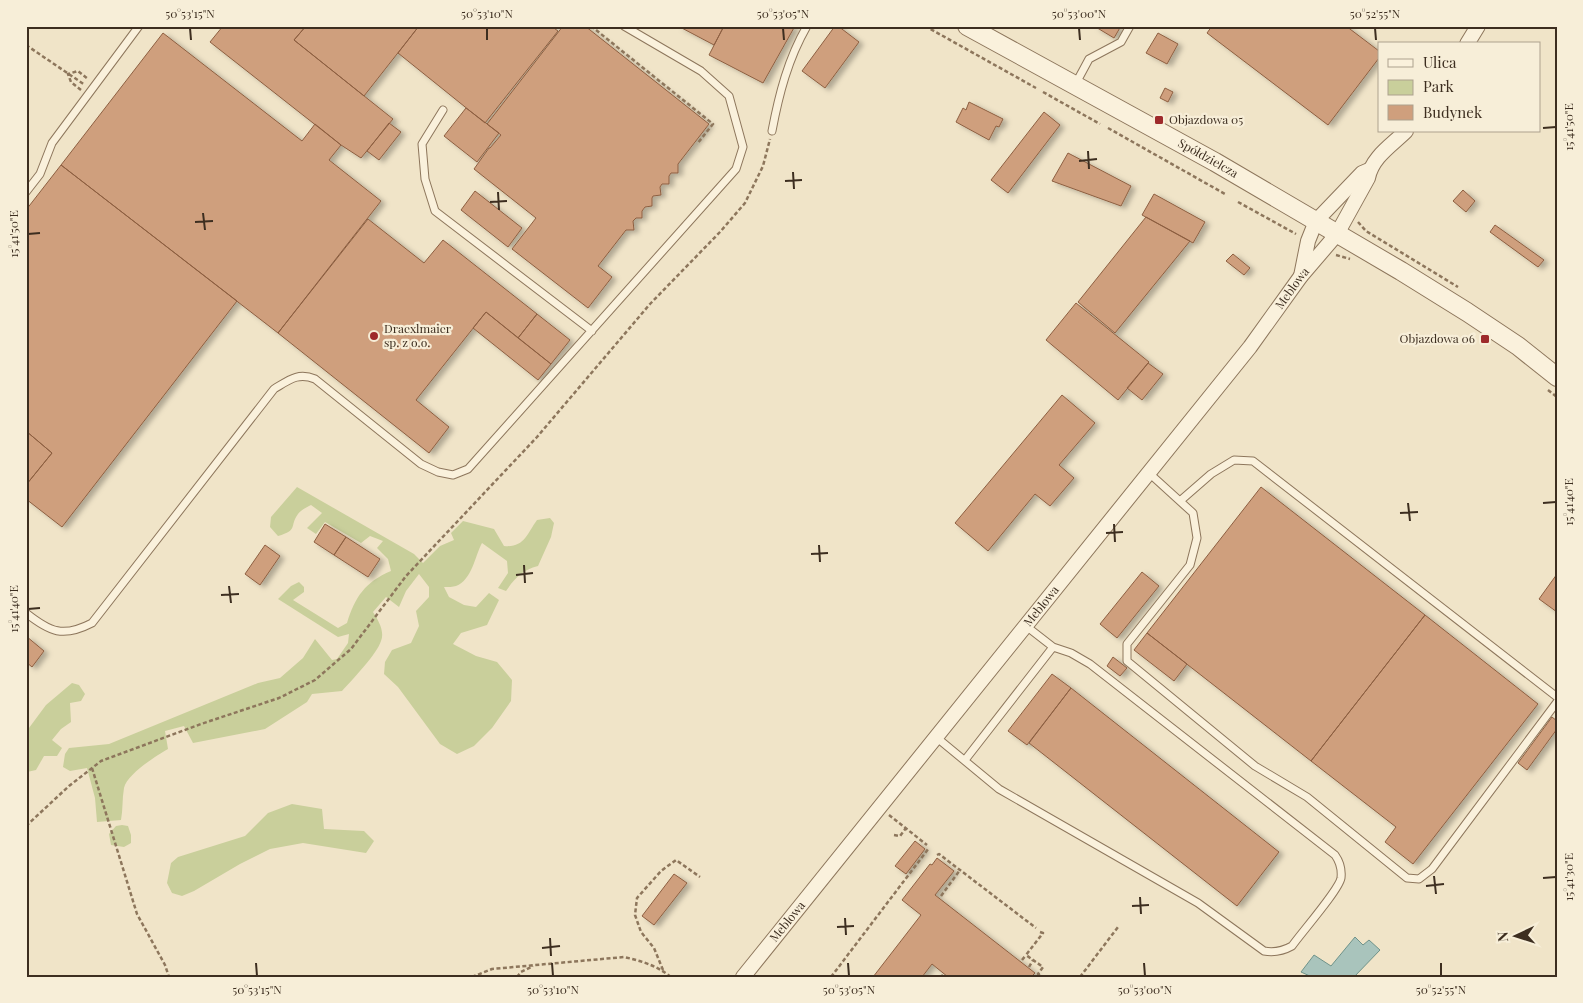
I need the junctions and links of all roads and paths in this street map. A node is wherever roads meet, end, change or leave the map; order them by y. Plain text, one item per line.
1 (139, 26) edge
2 (591, 26) edge
3 (624, 26) edge
4 (807, 26) edge
5 (925, 26) edge
6 (967, 26) edge
7 (1130, 26) edge
8 (1478, 26) edge
9 (1468, 42) edge
10 (26, 46) edge
11 (68, 74) junction
12 (92, 82) dead end
13 (1075, 85) junction
14 (88, 87) dead end
15 (1036, 88) dead end
16 (84, 92) dead end
17 (1043, 92) dead end
18 (443, 110) dead end
19 (1100, 124) dead end
20 (1108, 128) dead end
21 (772, 131) joint
22 (1405, 132) edge
23 (698, 144) dead end
24 (1370, 169) junction
25 (26, 192) edge
26 (1225, 194) dead end
27 (1238, 202) dead end
28 (1357, 218) dead end
29 (1289, 220) dead end
30 (1316, 221) junction
31 (1284, 228) junction
32 (1337, 234) junction
33 (1302, 238) dead end
34 (1328, 252) dead end
35 (1351, 260) dead end
36 (1301, 276) junction
37 (1464, 291) dead end
38 (592, 331) junction
39 (1550, 381) edge
40 (1557, 397) edge
41 (1149, 473) junction
42 (1180, 501) junction
43 (26, 613) edge
44 (1026, 626) junction
45 (1053, 647) junction
46 (1557, 697) edge
47 (1557, 702) edge
48 (936, 737) junction
49 (965, 760) junction
50 (92, 767) junction
51 (879, 807) junction
52 (26, 826) edge
53 (906, 828) junction
54 (894, 835) dead end
55 (938, 856) dead end
56 (960, 870) junction
57 (700, 877) dead end
58 (941, 896) dead end
59 (1118, 927) dead end
60 (1036, 928) dead end
61 (1040, 932) dead end
62 (1026, 955) junction
63 (1022, 960) dead end
64 (1033, 960) junction
65 (534, 965) junction
66 (1029, 966) dead end
67 (663, 971) junction
68 (169, 977) edge
69 (472, 977) edge
70 (517, 977) edge
71 (671, 977) edge
72 (742, 977) edge
73 (831, 977) edge
74 (1042, 977) edge
75 (1080, 977) edge

1 - 25 lane
2 - 23 path
3 - 38 lane
4 - 21 lane
5 - 15 path
6 - 13 street, Spółdzielcza
7 - 13 lane
8 - 9 street
10 - 11 path
11 - 12 path
11 - 14 path
11 - 16 path
13 - 30 street, Spółdzielcza
17 - 19 path
18 - 38 lane
20 - 26 path
21 - 50 path
22 - 24 street
24 - 30 street
24 - 32 street
27 - 31 path
28 - 37 path
29 - 31 path
30 - 32 street, Spółdzielcza
30 - 36 street
31 - 33 path
32 - 36 street, Meblowa
32 - 39 street, Spółdzielcza
34 - 35 path
36 - 41 street, Meblowa
38 - 43 lane
39 - 40 path
41 - 42 lane
41 - 44 street, Meblowa
42 - 46 lane
42 - 47 lane
44 - 45 lane
44 - 48 street, Meblowa
45 - 49 lane
45 - 49 lane
48 - 49 lane
48 - 51 street, Meblowa
50 - 52 path
50 - 68 path
51 - 53 path
51 - 72 street, Meblowa
53 - 54 path
53 - 73 path
55 - 56 path
56 - 58 path
56 - 60 path
57 - 67 path
59 - 75 path
61 - 62 path
62 - 63 path
62 - 64 path
64 - 66 path
64 - 74 path
65 - 67 path
65 - 69 path
65 - 70 path
67 - 71 path

